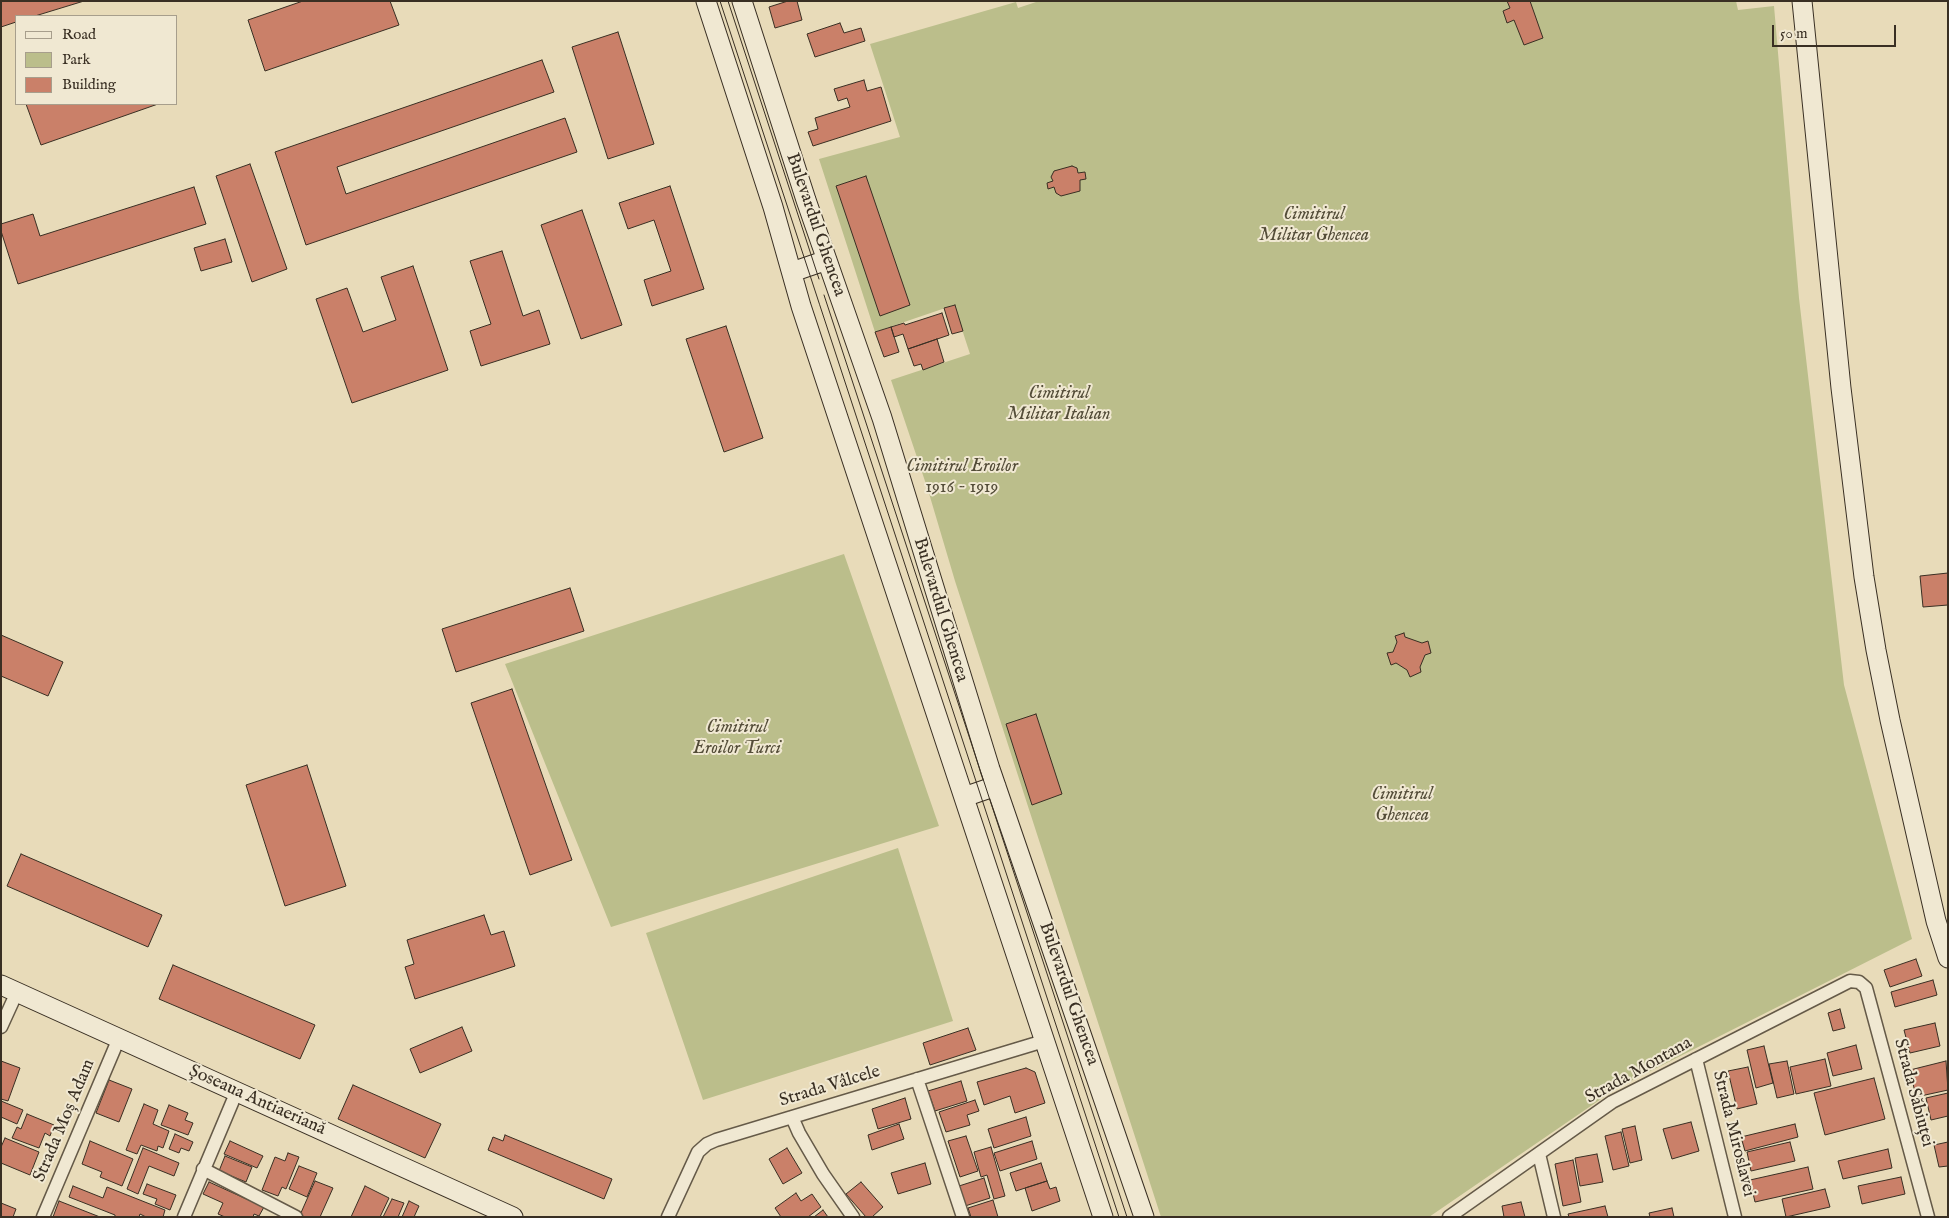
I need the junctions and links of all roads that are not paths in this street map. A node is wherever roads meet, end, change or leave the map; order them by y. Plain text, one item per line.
1 (706, 1) edge
2 (742, 1) edge
3 (1802, 1) edge
4 (827, 260) junction
5 (792, 272) junction
6 (996, 786) junction
7 (964, 797) junction
8 (1948, 958) edge
9 (1859, 982) joint
10 (9, 989) edge
11 (1, 1027) edge
12 (118, 1038) junction
13 (1044, 1041) junction
14 (1696, 1059) junction
15 (916, 1079) junction
16 (236, 1091) junction
17 (792, 1117) junction
18 (1539, 1154) junction
19 (204, 1169) junction
20 (44, 1217) edge
21 (184, 1217) edge
22 (296, 1217) edge
23 (513, 1217) edge
24 (668, 1217) edge
25 (852, 1217) edge
26 (963, 1217) edge
27 (1103, 1217) edge
28 (1144, 1217) edge
29 (1449, 1217) edge
30 (1554, 1217) edge
31 (1735, 1217) edge
32 (1928, 1217) edge

1 - 5 main road, Bulevardul Ghencea
2 - 4 main road, Bulevardul Ghencea
3 - 8 main road
4 - 5 main road
4 - 6 main road, Bulevardul Ghencea
5 - 7 main road, Bulevardul Ghencea
6 - 7 main road
6 - 28 main road, Bulevardul Ghencea
7 - 13 main road, Bulevardul Ghencea
9 - 14 street, Strada Montana
9 - 32 street, Strada Săbiuței
10 - 11 street
10 - 12 main road, Șoseaua Antiaeriană
12 - 16 main road, Șoseaua Antiaeriană
12 - 20 street, Strada Moș Adam
13 - 15 street, Strada Vâlcele
13 - 27 main road, Bulevardul Ghencea
14 - 18 street, Strada Montana
14 - 31 street, Strada Miroslavei
15 - 17 street, Strada Vâlcele
15 - 26 street
16 - 19 street
16 - 23 main road, Șoseaua Antiaeriană
17 - 24 street, Strada Vâlcele
17 - 25 street
18 - 29 street, Strada Montana
18 - 30 street
19 - 21 street
19 - 22 street

